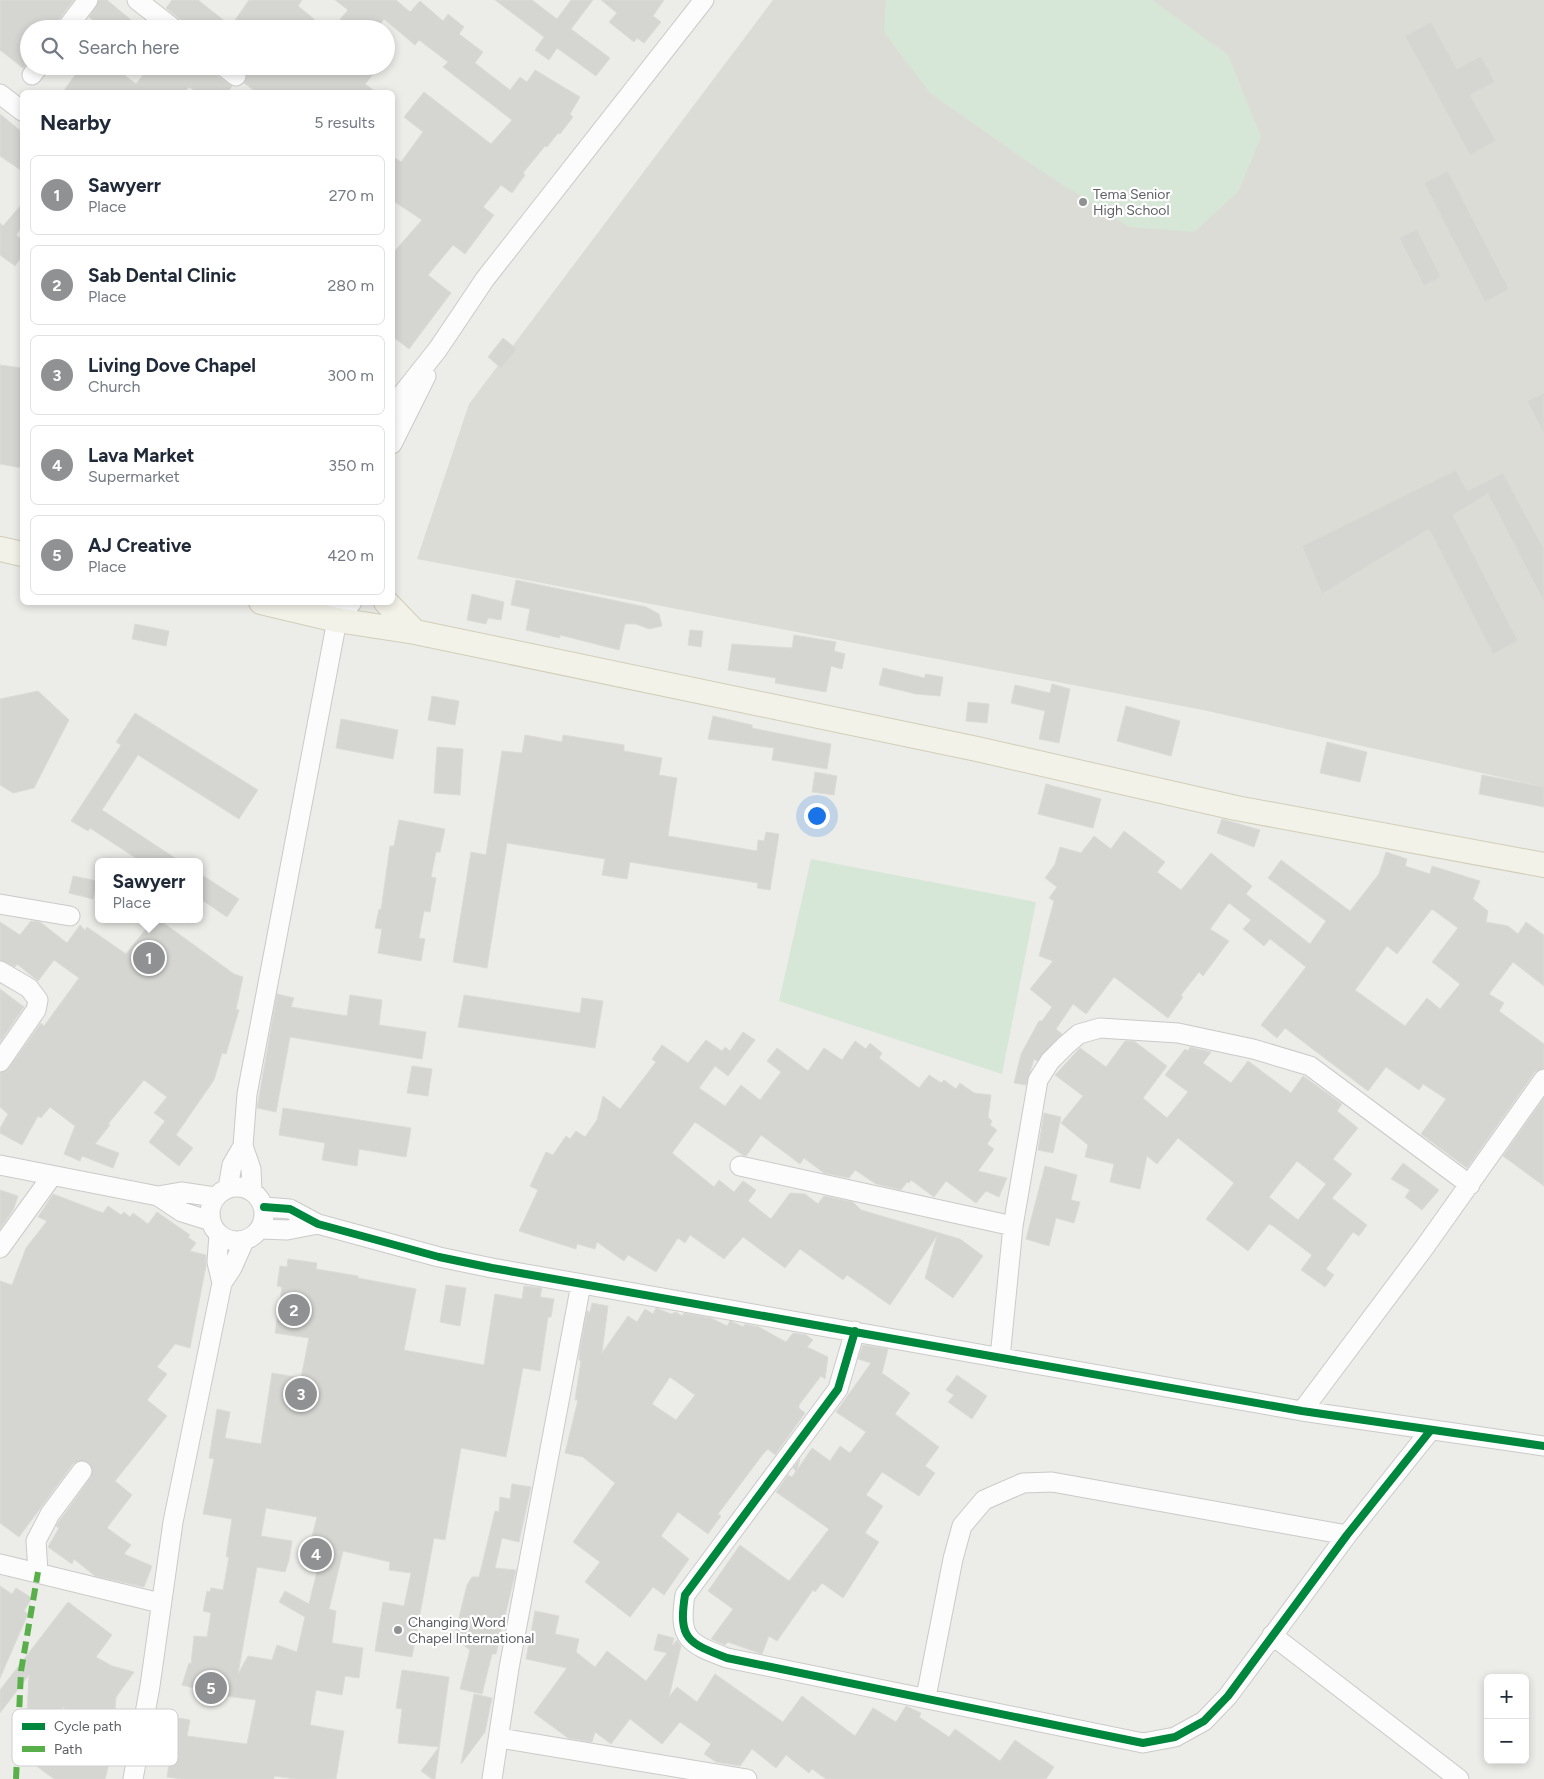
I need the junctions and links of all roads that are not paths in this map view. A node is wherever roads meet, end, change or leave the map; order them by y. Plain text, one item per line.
1 (88, 0) edge
2 (137, 0) edge
3 (704, 0) edge
4 (73, 20) edge
5 (163, 20) edge
6 (0, 94) edge
7 (20, 109) edge
8 (398, 402) edge
9 (395, 423) edge
10 (0, 549) edge
11 (20, 554) edge
12 (286, 605) edge
13 (346, 605) edge
14 (389, 605) edge
15 (335, 611) edge
16 (416, 632) junction
17 (1544, 865) edge
18 (0, 904) edge
19 (70, 916) dead end
20 (0, 971) edge
21 (0, 1062) edge
22 (1544, 1079) edge
23 (243, 1146) junction
24 (0, 1165) edge
25 (740, 1166) dead end
26 (52, 1176) junction
27 (1470, 1184) junction
28 (252, 1190) junction
29 (221, 1193) junction
30 (158, 1196) junction
31 (264, 1207) junction
32 (318, 1224) junction
33 (1013, 1226) junction
34 (215, 1227) junction
35 (260, 1229) junction
36 (244, 1241) junction
37 (0, 1248) edge
38 (222, 1283) junction
39 (581, 1284) junction
40 (855, 1331) junction
41 (1000, 1358) junction
42 (1302, 1411) junction
43 (1430, 1431) junction
44 (1544, 1446) edge
45 (82, 1471) dead end
46 (1347, 1535) junction
47 (0, 1564) edge
48 (38, 1572) junction
49 (160, 1603) junction
50 (1272, 1635) junction
51 (926, 1697) junction
52 (146, 1709) edge
53 (500, 1738) junction
54 (135, 1766) edge
55 (133, 1779) edge
56 (492, 1779) edge
57 (747, 1779) edge
58 (1459, 1779) edge

1 - 4 street
2 - 5 street
3 - 8 street
6 - 7 street
8 - 9 street
10 - 11 main road
12 - 15 main road
13 - 15 street
14 - 16 main road
15 - 16 main road
15 - 23 street
16 - 17 main road
18 - 19 street
20 - 21 street
22 - 27 street
23 - 28 street
23 - 29 street
24 - 26 street
25 - 33 street
26 - 30 street
26 - 37 street
27 - 33 street
27 - 42 street
28 - 29 street
28 - 31 street
29 - 30 street
29 - 34 street
30 - 34 street
31 - 32 street
31 - 35 street
32 - 35 street
32 - 39 street
33 - 41 street
34 - 36 street
34 - 38 street
35 - 36 street
36 - 38 street
38 - 49 street
39 - 40 street
39 - 53 street
40 - 41 street
40 - 51 street
41 - 42 street
42 - 43 street
43 - 44 street
43 - 46 street
45 - 48 street
46 - 50 street
46 - 51 street
47 - 48 street
48 - 49 street
49 - 52 street
50 - 51 street
50 - 58 street
53 - 56 street
53 - 57 street
54 - 55 street

